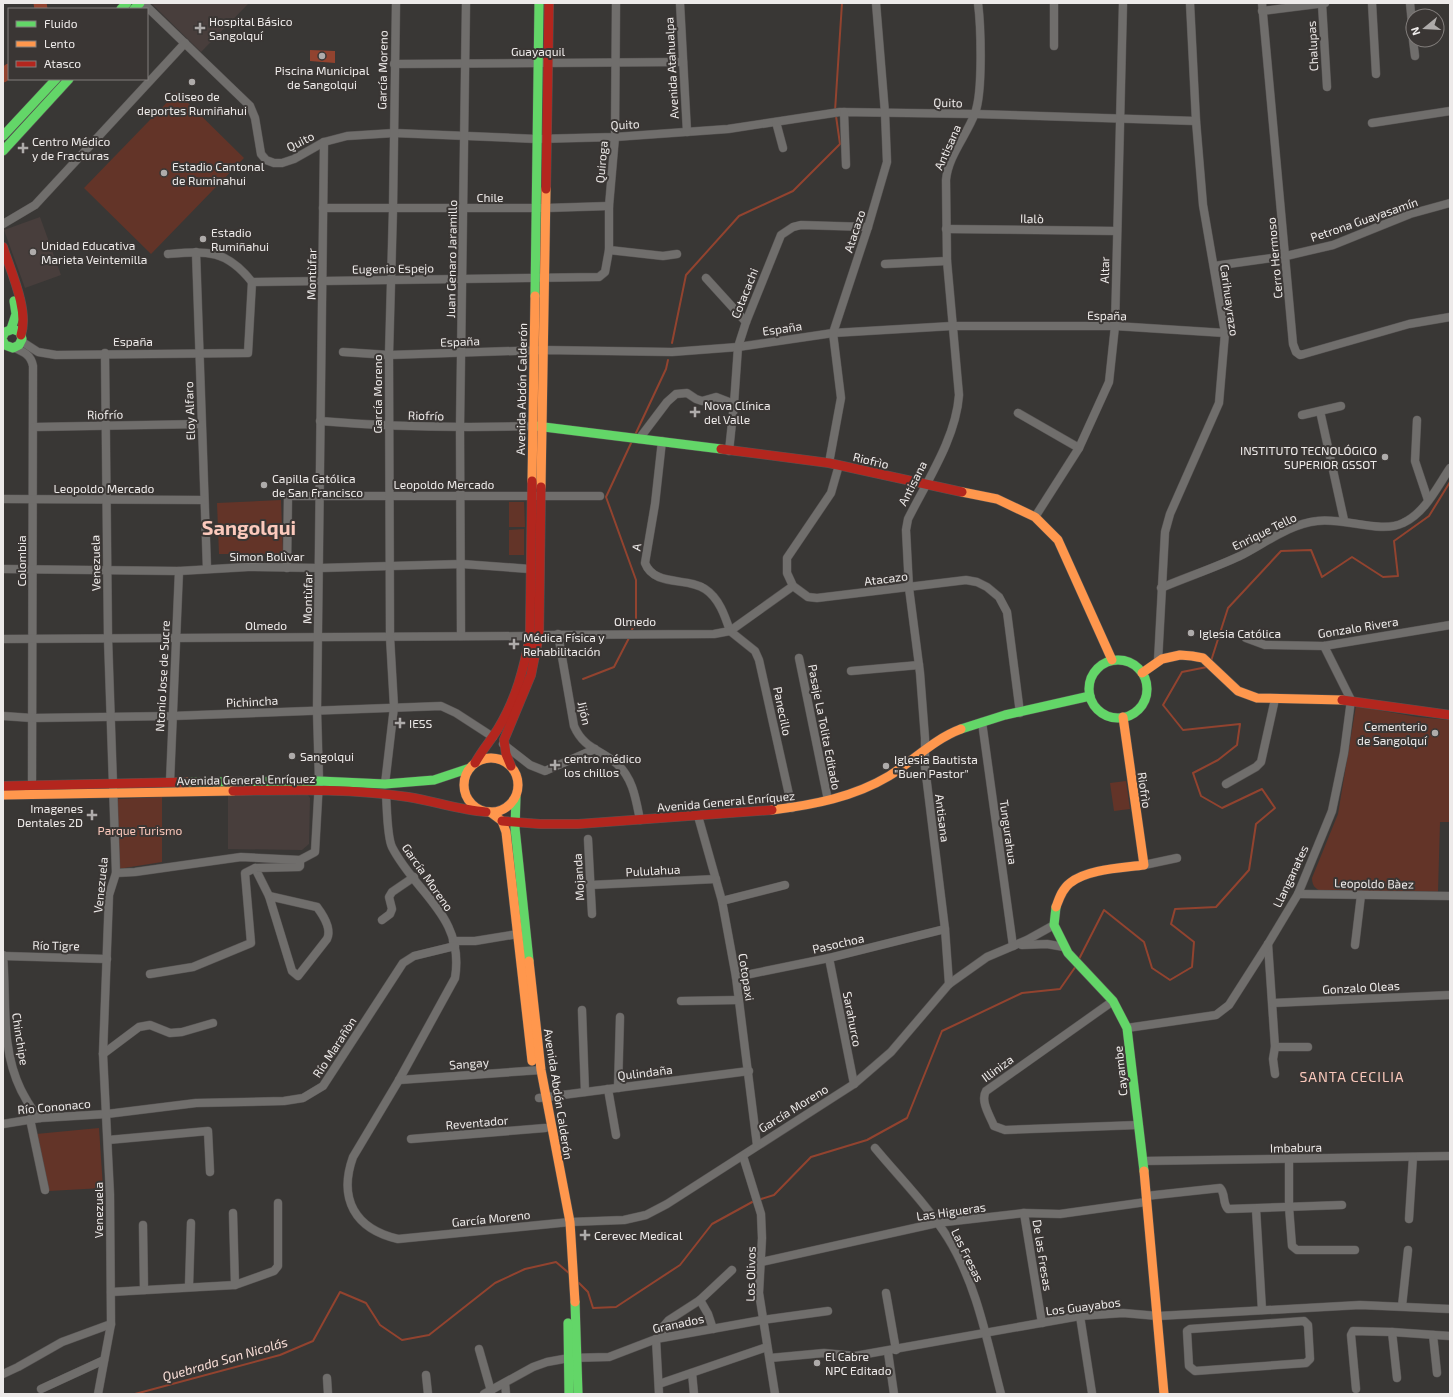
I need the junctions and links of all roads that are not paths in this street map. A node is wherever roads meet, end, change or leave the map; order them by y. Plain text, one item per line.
1 (144, 3) edge
2 (396, 3) edge
3 (466, 3) edge
4 (539, 3) edge
5 (549, 3) edge
6 (616, 3) edge
7 (680, 3) edge
8 (876, 3) edge
9 (978, 3) edge
10 (1054, 3) edge
11 (1123, 3) edge
12 (1190, 3) edge
13 (1324, 3) edge
14 (1372, 3) edge
15 (1287, 6) edge
16 (1262, 7) edge
17 (186, 43) junction
18 (1054, 46) dead end
19 (1414, 48) edge
20 (1415, 56) dead end
21 (615, 62) junction
22 (683, 62) junction
23 (467, 63) junction
24 (538, 63) junction
25 (548, 63) junction
26 (394, 64) junction
27 (1376, 74) dead end
28 (55, 80) edge
29 (68, 80) edge
30 (1327, 87) dead end
31 (1450, 111) edge
32 (842, 112) junction
33 (885, 113) junction
34 (975, 114) junction
35 (1120, 118) junction
36 (1196, 121) junction
37 (776, 122) junction
38 (1372, 123) dead end
39 (687, 132) junction
40 (394, 133) junction
41 (3, 136) edge
42 (464, 137) junction
43 (547, 137) junction
44 (615, 137) junction
45 (537, 139) junction
46 (324, 142) junction
47 (783, 148) dead end
48 (3, 151) edge
49 (846, 165) dead end
50 (1450, 203) edge
51 (609, 206) junction
52 (323, 208) junction
53 (393, 208) junction
54 (536, 208) junction
55 (546, 208) junction
56 (464, 209) junction
57 (3, 224) edge
58 (868, 227) junction
59 (946, 228) junction
60 (1117, 231) junction
61 (3, 247) edge
62 (609, 250) junction
63 (196, 252) junction
64 (168, 254) dead end
65 (676, 254) dead end
66 (1286, 256) junction
67 (947, 261) junction
68 (885, 264) dead end
69 (1214, 266) junction
70 (3, 272) edge
71 (535, 277) junction
72 (706, 278) dead end
73 (462, 279) junction
74 (545, 279) junction
75 (390, 281) junction
76 (252, 282) junction
77 (323, 282) junction
78 (1450, 317) edge
79 (746, 322) junction
80 (952, 326) junction
81 (1115, 326) junction
82 (833, 333) junction
83 (1225, 333) junction
84 (10, 342) edge
85 (738, 346) junction
86 (544, 350) junction
87 (534, 351) junction
88 (343, 352) dead end
89 (105, 353) junction
90 (198, 353) junction
91 (461, 353) junction
92 (389, 355) junction
93 (3, 356) edge
94 (734, 404) junction
95 (1341, 406) dead end
96 (1320, 411) junction
97 (1018, 413) dead end
98 (1302, 414) dead end
99 (1417, 420) dead end
100 (320, 421) junction
101 (201, 424) junction
102 (106, 426) junction
103 (389, 426) junction
104 (538, 426) junction
105 (34, 428) junction
106 (460, 428) junction
107 (639, 439) junction
108 (662, 441) junction
109 (1079, 448) junction
110 (729, 451) junction
111 (829, 463) junction
112 (839, 465) junction
113 (1450, 468) edge
114 (925, 485) junction
115 (320, 496) junction
116 (388, 496) junction
117 (460, 496) junction
118 (600, 496) dead end
119 (531, 497) junction
120 (541, 497) junction
121 (3, 499) edge
122 (34, 499) junction
123 (204, 500) junction
124 (1428, 500) junction
125 (106, 501) junction
126 (1035, 517) junction
127 (1344, 520) junction
128 (462, 564) junction
129 (390, 566) junction
130 (287, 568) junction
131 (320, 568) junction
132 (206, 569) junction
133 (530, 569) junction
134 (3, 570) edge
135 (33, 571) junction
136 (107, 571) junction
137 (179, 571) junction
138 (793, 586) junction
139 (909, 588) junction
140 (1161, 588) junction
141 (1450, 625) edge
142 (730, 631) junction
143 (558, 634) junction
144 (539, 635) junction
145 (390, 636) junction
146 (461, 636) junction
147 (530, 636) junction
148 (318, 637) junction
149 (108, 638) junction
150 (177, 638) junction
151 (1246, 638) dead end
152 (3, 639) edge
153 (33, 639) junction
154 (1324, 646) junction
155 (799, 658) dead end
156 (1112, 660) junction
157 (1158, 661) junction
158 (919, 665) junction
159 (850, 672) dead end
160 (1142, 673) junction
161 (1090, 696) junction
162 (1275, 699) junction
163 (1352, 700) junction
164 (394, 707) junction
165 (317, 710) junction
166 (1020, 713) junction
167 (1450, 715) edge
168 (3, 716) edge
169 (110, 716) junction
170 (172, 716) junction
171 (1123, 717) junction
172 (32, 718) junction
173 (982, 722) junction
174 (493, 737) junction
175 (504, 744) junction
176 (595, 749) junction
177 (924, 751) junction
178 (473, 765) junction
179 (511, 766) junction
180 (170, 782) junction
181 (385, 784) junction
182 (1226, 784) dead end
183 (32, 785) junction
184 (319, 785) junction
185 (3, 786) edge
186 (112, 788) junction
187 (3, 795) edge
188 (386, 795) junction
189 (828, 800) junction
190 (515, 801) junction
191 (792, 808) junction
192 (488, 812) junction
193 (698, 816) junction
194 (640, 820) junction
195 (502, 821) junction
196 (515, 822) junction
197 (531, 823) junction
198 (588, 839) dead end
199 (1177, 858) dead end
200 (300, 860) junction
201 (1144, 865) junction
202 (254, 868) junction
203 (116, 873) junction
204 (414, 878) junction
205 (716, 879) junction
206 (785, 884) dead end
207 (590, 885) junction
208 (1298, 894) junction
209 (1361, 895) junction
210 (269, 896) junction
211 (1450, 896) edge
212 (722, 901) junction
213 (592, 914) dead end
214 (382, 920) dead end
215 (1054, 925) junction
216 (945, 929) junction
217 (518, 934) junction
218 (454, 943) junction
219 (1268, 944) junction
220 (1355, 944) dead end
221 (1013, 946) junction
222 (1066, 950) junction
223 (3, 955) edge
224 (829, 958) junction
225 (107, 959) junction
226 (150, 974) dead end
227 (736, 977) junction
228 (949, 984) junction
229 (1450, 995) edge
230 (739, 1000) junction
231 (681, 1001) dead end
232 (1113, 1002) junction
233 (1273, 1003) junction
234 (582, 1010) dead end
235 (620, 1017) dead end
236 (213, 1023) dead end
237 (1127, 1028) junction
238 (1275, 1047) junction
239 (1308, 1047) dead end
240 (103, 1050) junction
241 (537, 1071) junction
242 (749, 1071) junction
243 (1275, 1074) dead end
244 (399, 1080) junction
245 (854, 1084) junction
246 (618, 1088) junction
247 (608, 1089) junction
248 (585, 1092) junction
249 (542, 1098) junction
250 (107, 1114) junction
251 (40, 1118) junction
252 (30, 1119) junction
253 (3, 1124) edge
254 (1138, 1125) junction
255 (545, 1128) junction
256 (616, 1135) dead end
257 (411, 1139) dead end
258 (108, 1140) junction
259 (757, 1145) junction
260 (875, 1148) dead end
261 (743, 1156) junction
262 (1450, 1156) edge
263 (1413, 1157) junction
264 (1289, 1159) junction
265 (1143, 1161) junction
266 (210, 1172) dead end
267 (45, 1190) dead end
268 (1146, 1199) junction
269 (278, 1203) dead end
270 (1342, 1205) dead end
271 (1290, 1208) junction
272 (1256, 1209) junction
273 (233, 1213) dead end
274 (1024, 1214) junction
275 (1409, 1219) dead end
276 (567, 1222) junction
277 (191, 1223) dead end
278 (937, 1223) junction
279 (144, 1225) dead end
280 (1355, 1250) dead end
281 (1408, 1250) dead end
282 (761, 1262) junction
283 (732, 1270) dead end
284 (235, 1285) junction
285 (189, 1286) junction
286 (144, 1290) junction
287 (111, 1292) junction
288 (886, 1293) dead end
289 (700, 1300) junction
290 (1402, 1306) junction
291 (1450, 1309) edge
292 (1250, 1310) junction
293 (1262, 1310) junction
294 (828, 1311) dead end
295 (1080, 1316) junction
296 (1158, 1316) junction
297 (762, 1320) junction
298 (1042, 1323) junction
299 (111, 1324) junction
300 (1251, 1324) junction
301 (713, 1329) junction
302 (1392, 1332) junction
303 (985, 1333) junction
304 (1433, 1335) junction
305 (1450, 1336) edge
306 (659, 1338) junction
307 (767, 1347) junction
308 (479, 1349) dead end
309 (892, 1351) junction
310 (573, 1358) junction
311 (770, 1358) junction
312 (104, 1360) junction
313 (692, 1373) junction
314 (1437, 1373) dead end
315 (3, 1374) edge
316 (426, 1375) dead end
317 (328, 1378) dead end
318 (1397, 1378) dead end
319 (505, 1383) junction
320 (659, 1384) junction
321 (41, 1389) dead end
322 (1356, 1389) dead end
323 (98, 1391) edge
324 (487, 1393) edge
325 (1092, 1393) dead end
326 (328, 1394) edge
327 (428, 1394) edge
328 (506, 1394) edge
329 (569, 1394) edge
330 (578, 1394) edge
331 (659, 1394) edge
332 (694, 1394) edge
333 (775, 1394) edge
334 (894, 1394) edge
335 (1001, 1394) edge
336 (1164, 1394) edge

1 - 17 street, Quito
2 - 26 street, García Moreno
3 - 23 street, Juan Genaro Jaramillo
4 - 24 main road, Avenida Abdón Calderón
5 - 25 main road, Avenida Abdón Calderón
6 - 21 street, Quiroga
7 - 22 street, Avenida Atahualpa
8 - 33 street, Atacazo
9 - 34 street, Antisana
10 - 18 street
11 - 35 street, Altar
12 - 36 street, Carihuayrazo
13 - 15 street
13 - 30 street, Chalupas
14 - 27 street
15 - 16 street
16 - 66 street, Cerro Hermoso
17 - 46 street, Quito
17 - 57 street
19 - 20 street
21 - 22 street, Guayaquil
21 - 25 street, Guayaquil
21 - 44 street, Quiroga
22 - 39 street, Avenida Atahualpa
23 - 24 street, Guayaquil
23 - 26 street, Guayaquil
23 - 42 street, Juan Genaro Jaramillo
24 - 25 street, Guayaquil
24 - 45 main road, Avenida Abdón Calderón
25 - 43 main road, Avenida Abdón Calderón
26 - 40 street, García Moreno
28 - 41 main road
29 - 48 main road
31 - 38 street
32 - 33 street, Quito
32 - 37 street, Quito
32 - 49 street
33 - 34 street, Quito
33 - 58 street, Atacazo
34 - 35 street, Quito
34 - 59 street, Antisana
35 - 36 street, Quito
35 - 60 street, Altar
36 - 69 street, Carihuayrazo
37 - 39 street, Quito
37 - 47 street
39 - 44 street, Quito
40 - 42 street, Quito
40 - 46 street, Quito
40 - 53 street, García Moreno
42 - 45 street, Quito
42 - 56 street, Juan Genaro Jaramillo
43 - 44 street, Quito
43 - 45 street, Quito
43 - 55 main road, Avenida Abdón Calderón
44 - 51 street, Quiroga
45 - 54 main road, Avenida Abdón Calderón
46 - 52 street, Montùfar
50 - 66 street, Petrona Guayasamín
51 - 55 street, Chile
51 - 62 street, Quiroga
52 - 53 street, Chile
52 - 77 street, Montùfar
53 - 56 street, Chile
53 - 75 street, García Moreno
54 - 55 street, Chile
54 - 56 street, Chile
54 - 71 main road, Avenida Abdón Calderón
55 - 74 main road, Avenida Abdón Calderón
56 - 73 street, Juan Genaro Jaramillo
58 - 79 street, Cotacachi
58 - 82 street, Atacazo
59 - 60 street, Ilalò
59 - 67 street, Antisana
60 - 81 street, Altar
61 - 84 main road
62 - 65 street
62 - 74 street, Eugenio Espejo
63 - 64 street
63 - 76 street
63 - 90 street, Eloy Alfaro
66 - 69 street, Petrona Guayasamín
66 - 78 street, Cerro Hermoso
67 - 68 street
67 - 80 street, Antisana
69 - 83 street, Carihuayrazo
70 - 84 main road
71 - 73 street, Eugenio Espejo
71 - 74 street, Eugenio Espejo
71 - 87 main road, Avenida Abdón Calderón
72 - 79 street
73 - 75 street, Eugenio Espejo
73 - 91 street, Juan Genaro Jaramillo
74 - 86 main road, Avenida Abdón Calderón
75 - 77 street, Eugenio Espejo
75 - 92 street, García Moreno
76 - 77 street, Eugenio Espejo
76 - 90 street, España
77 - 100 street, Montùfar
79 - 85 street, Cotacachi
80 - 81 street, España
80 - 82 street, España
80 - 114 street, Antisana
81 - 83 street, España
81 - 109 street, Altar
82 - 85 street, España
82 - 111 street, Atacazo
83 - 140 street, Carihuayrazo
84 - 89 street, España
84 - 93 main road
84 - 105 street, Colombia
85 - 86 street, España
85 - 94 street, Cotacachi
86 - 87 street, España
86 - 104 main road, Avenida Abdón Calderón
87 - 91 street, España
87 - 104 main road, Avenida Abdón Calderón
88 - 92 street, España
89 - 90 street, España
89 - 102 street, Venezuela
90 - 101 street, Eloy Alfaro
91 - 92 street, España
91 - 106 street, Juan Genaro Jaramillo
92 - 103 street, García Moreno
94 - 107 street
94 - 110 street, Cotacachi
95 - 96 street
96 - 98 street
96 - 127 street
97 - 109 street
99 - 124 street
100 - 103 street, Riofrío
100 - 115 street, Montùfar
101 - 102 street, Riofrío
101 - 123 street, Eloy Alfaro
102 - 105 street, Riofrío
102 - 125 street, Venezuela
103 - 106 street, Riofrío
103 - 116 street, García Moreno
104 - 106 street, Riofrío
104 - 107 main road, Riofrìo
104 - 119 main road, Avenida Abdón Calderón
104 - 120 main road, Avenida Abdón Calderón
105 - 122 street, Colombia
106 - 117 street, Juan Genaro Jaramillo
107 - 108 main road, Riofrìo
108 - 110 main road, Riofrìo
108 - 142 street, A
109 - 126 street, Altar
110 - 111 main road, Riofrìo
111 - 112 main road, Riofrìo
112 - 114 main road, Riofrìo
112 - 138 street
113 - 124 street, Enrique Tello
114 - 126 main road, Riofrìo
114 - 139 street, Antisana
115 - 116 street, Leopoldo Mercado
115 - 130 street, Leopoldo Mercado
115 - 131 street, Montùfar
116 - 117 street, Leopoldo Mercado
116 - 129 street, García Moreno
117 - 119 street, Leopoldo Mercado
117 - 128 street, Juan Genaro Jaramillo
118 - 120 street, Leopoldo Mercado
119 - 120 street, Leopoldo Mercado
119 - 133 main road, Avenida Abdón Calderón
120 - 144 main road, Avenida Abdón Calderón
121 - 122 street, Leopoldo Mercado
122 - 125 street, Leopoldo Mercado
122 - 135 street, Colombia
123 - 125 street, Leopoldo Mercado
123 - 132 street, Eloy Alfaro
124 - 127 street, Enrique Tello
125 - 136 street, Venezuela
126 - 156 main road, Riofrìo
127 - 140 street, Enrique Tello
128 - 129 street, Simon Bolìvar
128 - 133 street, Simon Bolìvar
128 - 146 street, Juan Genaro Jaramillo
129 - 131 street, Simon Bolìvar
129 - 145 street, García Moreno
130 - 131 street, Simon Bolìvar
130 - 132 street, Simon Bolìvar
131 - 148 street, Montùfar
132 - 137 street, Simon Bolìvar
133 - 147 main road, Avenida Abdón Calderón
134 - 135 street, Simon Bolìvar
135 - 136 street, Simon Bolìvar
135 - 153 street, Colombia
136 - 137 street, Simon Bolìvar
136 - 149 street, Venezuela
137 - 150 street, Ntonio Jose de Sucre
138 - 139 street, Atacazo
138 - 142 street
139 - 158 street, Antisana
139 - 166 street, Atacazo
140 - 157 street, Carihuayrazo
141 - 154 street, Gonzalo Rivera
142 - 143 street, Olmedo
142 - 191 street, Panecillo
143 - 144 street, Olmedo
143 - 176 street, Jijón
144 - 175 main road, Avenida Abdón Calderón
145 - 146 street, Olmedo
145 - 148 street, Olmedo
145 - 164 street, García Moreno
146 - 147 street, Olmedo
147 - 174 main road, Avenida Abdón Calderón
148 - 150 street, Olmedo
148 - 165 street, Montùfar
149 - 150 street, Olmedo
149 - 153 street, Olmedo
149 - 169 street, Venezuela
150 - 170 street, Ntonio Jose de Sucre
151 - 154 street, Gonzalo Rivera
152 - 153 street, Olmedo
153 - 172 street, Colombia
154 - 163 street
155 - 189 street, Pasaje La Tolita Editado
156 - 160 main road
156 - 161 main road
157 - 160 main road
157 - 162 main road
158 - 159 street
158 - 177 street, Antisana
160 - 171 main road
161 - 166 main road, Avenida General Enríquez
161 - 171 main road
162 - 163 main road
162 - 182 street
163 - 167 main road
163 - 208 street, Llanganates
164 - 165 street, Pichincha
164 - 174 street, Pichincha
164 - 181 street, García Moreno
165 - 170 street, Pichincha
165 - 184 street, Montùfar
166 - 173 main road, Avenida General Enríquez
168 - 172 street, Pichincha
169 - 170 street, Pichincha
169 - 172 street, Pichincha
169 - 186 street, Venezuela
170 - 180 street, Ntonio Jose de Sucre
171 - 201 main road, Riofrìo
172 - 183 street, Colombia
173 - 177 main road, Avenida General Enríquez
173 - 221 street, Tungurahua
174 - 178 main road, Avenida Abdón Calderón
175 - 176 street
175 - 179 main road
176 - 194 street, Jijón
177 - 189 main road, Avenida General Enríquez
177 - 216 street, Antisana
178 - 179 main road
178 - 181 main road, Avenida General Enríquez
178 - 192 main road
179 - 190 main road
180 - 184 main road, Avenida General Enríquez
180 - 186 main road, Avenida General Enríquez
181 - 184 main road, Avenida General Enríquez
183 - 185 main road, Avenida General Enríquez
183 - 186 main road, Avenida General Enríquez
184 - 186 main road, Avenida General Enríquez
184 - 188 main road, Avenida General Enríquez
184 - 200 street, Montùfar
186 - 187 main road, Avenida General Enríquez
186 - 203 street, Venezuela
188 - 192 main road, Avenida General Enríquez
188 - 204 street, García Moreno
189 - 191 main road, Avenida General Enríquez
190 - 192 main road
190 - 196 main road, Avenida Abdón Calderón
190 - 197 main road
191 - 193 main road, Avenida General Enríquez
192 - 195 main road
193 - 194 main road, Avenida General Enríquez
193 - 205 street, Cotopaxi
194 - 197 main road, Avenida General Enríquez
195 - 196 main road, Avenida General Enríquez
195 - 217 main road, Avenida Abdón Calderón
196 - 197 main road, Avenida General Enríquez
196 - 241 main road, Avenida Abdón Calderón
198 - 207 street, Mojanda
199 - 201 street
200 - 202 street
200 - 203 street
201 - 215 main road
202 - 210 street
202 - 226 street
203 - 225 street, Venezuela
204 - 214 street
204 - 218 street, García Moreno
205 - 207 street, Pululahua
205 - 212 street, Cotopaxi
206 - 212 street
207 - 213 street, Mojanda
208 - 209 street, Leopoldo Bàez
208 - 219 street, Llanganates
209 - 211 street, Leopoldo Bàez
209 - 220 street
210 - 210 street
212 - 227 street, Cotopaxi
215 - 221 street, García Moreno
215 - 222 main road, Cayambe
216 - 224 street, Pasochoa
216 - 228 street, Antisana
217 - 218 street, Río Marañòn
217 - 241 main road, Avenida Abdón Calderón
218 - 244 street, García Moreno
218 - 250 street, Río Marañòn
219 - 233 street
219 - 237 street, Llanganates
221 - 222 street, García Moreno
221 - 228 street, García Moreno
222 - 232 main road, Cayambe
223 - 225 street, Río Tigre
223 - 251 street, Chinchipe
224 - 227 street, Pasochoa
224 - 245 street, Sarahurco
225 - 240 street, Venezuela
227 - 230 street, Cotopaxi
228 - 245 street, García Moreno
229 - 233 street, Gonzalo Oleas
230 - 231 street
230 - 242 street, Cotopaxi
232 - 237 main road, Cayambe
232 - 254 street, Illiniza
233 - 238 street
234 - 248 street
235 - 246 street
236 - 240 street
237 - 254 main road, Cayambe
238 - 239 street
238 - 243 street
240 - 250 street, Venezuela
241 - 244 street, Sangay
241 - 249 main road, Avenida Abdón Calderón
242 - 246 street, Qulindaña
242 - 259 street, Cotopaxi
244 - 276 street, García Moreno
245 - 259 street, García Moreno
246 - 247 street, Qulindaña
247 - 248 street, Qulindaña
247 - 256 street
248 - 249 street, Qulindaña
249 - 255 main road, Avenida Abdón Calderón
249 - 276 main road, Avenida Abdón Calderón
250 - 251 street, Río Cononaco
250 - 258 street, Venezuela
251 - 252 street, Río Cononaco
252 - 253 street, Río Cononaco
252 - 267 street
254 - 265 main road, Cayambe
255 - 257 street, Reventador
255 - 276 main road, Avenida Abdón Calderón
258 - 266 street
258 - 287 street, Venezuela
259 - 261 street, García Moreno
260 - 278 street, Las Fresas
261 - 276 street, García Moreno
261 - 282 street, Los Olivos
262 - 263 street, Imbabura
263 - 264 street, Imbabura
263 - 275 street
264 - 265 street, Imbabura
264 - 271 street
265 - 268 main road, Cayambe
268 - 272 street, Las Higueras
268 - 274 street, Las Higueras
268 - 296 main road, Cayambe
269 - 284 street
270 - 271 street
271 - 272 street
271 - 280 street
272 - 293 street
273 - 284 street
274 - 278 street, Las Higueras
274 - 298 street, De las Fresas
276 - 310 main road, Avenida Abdón Calderón
277 - 285 street
278 - 282 street, Las Higueras
278 - 303 street, Las Fresas
279 - 286 street
281 - 290 street
282 - 297 street, Los Olivos
283 - 289 street
284 - 285 street
285 - 286 street
286 - 287 street
287 - 299 street, Venezuela
288 - 309 street
289 - 301 street
289 - 306 street
290 - 291 street, Los Guayabos
290 - 293 street, Los Guayabos
292 - 293 street, Los Guayabos
292 - 296 street, Los Guayabos
292 - 300 street
294 - 297 street, Granados
295 - 296 street, Los Guayabos
295 - 298 street, Los Guayabos
295 - 325 street
296 - 336 main road, Cayambe
297 - 301 street, Granados
297 - 307 street, Los Olivos
298 - 303 street, Los Guayabos
299 - 312 street, Venezuela
299 - 315 street
300 - 300 street
301 - 306 street, Granados
302 - 304 street
302 - 318 street
302 - 322 street
303 - 309 street, Los Guayabos
303 - 335 street, Las Fresas
304 - 305 street
304 - 314 street
306 - 310 street, Granados
306 - 320 street
307 - 311 street, Los Olivos
307 - 313 street
308 - 324 street
309 - 311 street, Los Guayabos
309 - 334 street
310 - 319 street, Granados
310 - 329 main road, Avenida Abdón Calderón
310 - 330 main road, Avenida Abdón Calderón
311 - 333 street, Los Olivos
312 - 321 street
312 - 323 street, Venezuela
313 - 320 street
313 - 332 street
316 - 327 street
317 - 326 street
319 - 324 street, Granados
319 - 328 street
320 - 331 street

